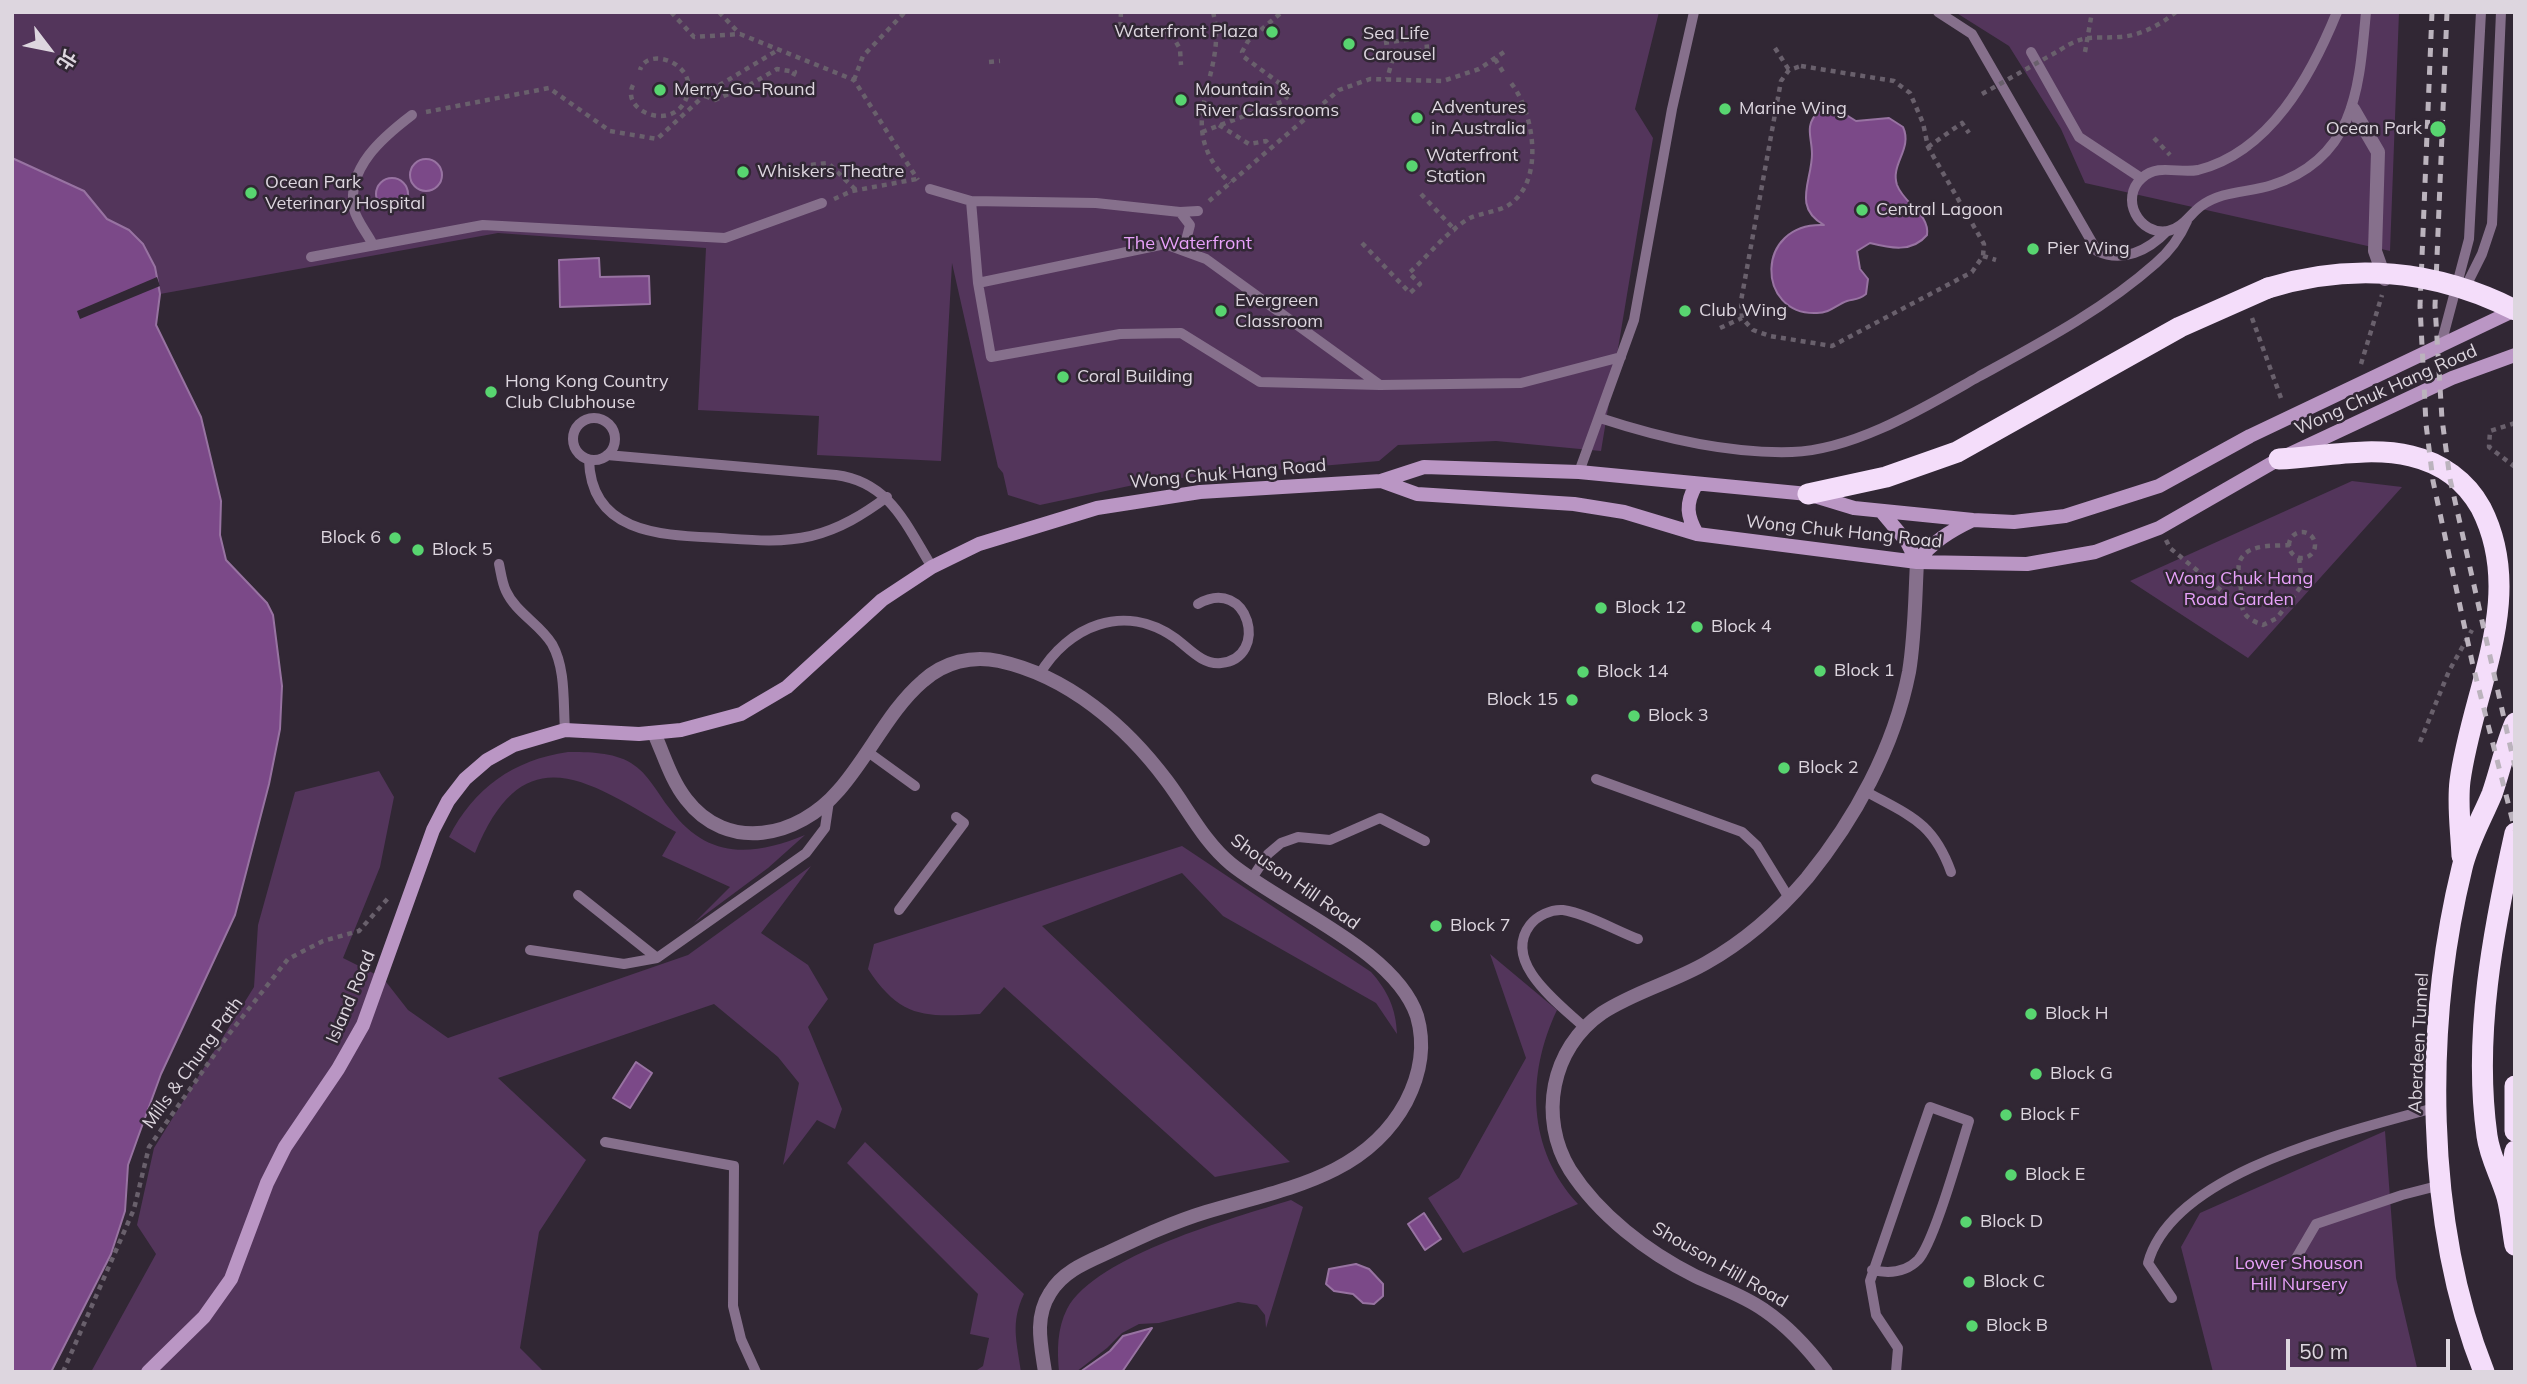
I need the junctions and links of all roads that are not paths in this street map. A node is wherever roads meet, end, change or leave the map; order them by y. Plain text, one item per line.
1 (1694, 12) edge
2 (1938, 12) edge
3 (2337, 12) edge
4 (2366, 12) edge
5 (2481, 12) edge
6 (2501, 12) edge
7 (2031, 51) dead end
8 (2353, 109) junction
9 (412, 115) road end
10 (2141, 178) junction
11 (930, 189) road end
12 (971, 201) junction
13 (822, 204) road end
14 (1198, 211) road end
15 (1180, 212) junction
16 (2188, 218) junction
17 (2167, 231) junction
18 (372, 243) junction
19 (1184, 248) junction
20 (311, 257) dead end
21 (978, 283) junction
22 (2456, 291) junction
23 (2515, 310) edge
24 (2449, 319) junction
25 (2440, 348) junction
26 (2515, 355) edge
27 (1621, 357) junction
28 (1380, 385) junction
29 (1600, 418) junction
30 (607, 456) junction
31 (2279, 459) junction
32 (589, 460) junction
33 (1579, 472) junction
34 (1381, 481) junction
35 (1696, 485) junction
36 (1808, 494) junction
37 (887, 497) junction
38 (1881, 511) junction
39 (1973, 520) junction
40 (1697, 534) junction
41 (1917, 562) junction
42 (499, 564) dead end
43 (932, 567) junction
44 (1198, 604) dead end
45 (1039, 675) junction
46 (2515, 723) edge
47 (565, 730) junction
48 (647, 734) junction
49 (868, 752) junction
50 (1596, 779) dead end
51 (915, 786) dead end
52 (1865, 791) junction
53 (830, 801) junction
54 (956, 817) dead end
55 (2515, 833) edge
56 (1425, 841) dead end
57 (2462, 865) junction
58 (1951, 872) dead end
59 (1252, 878) junction
60 (578, 895) dead end
61 (1788, 898) junction
62 (899, 910) dead end
63 (1638, 939) dead end
64 (530, 950) dead end
65 (657, 958) junction
66 (1585, 1028) junction
67 (2515, 1086) edge
68 (2437, 1107) junction
69 (2515, 1131) edge
70 (605, 1142) dead end
71 (2515, 1151) edge
72 (2441, 1185) junction
73 (2507, 1198) junction
74 (2515, 1245) edge
75 (2295, 1260) dead end
76 (1872, 1270) junction
77 (2172, 1298) dead end
78 (148, 1372) edge
79 (756, 1372) edge
80 (1045, 1372) edge
81 (1826, 1372) edge
82 (1896, 1372) edge
83 (2484, 1372) edge

1 - 27 lane
2 - 17 lane
3 - 10 lane
4 - 8 lane
5 - 22 lane
6 - 24 lane
7 - 10 lane
8 - 16 lane
8 - 22 street
9 - 18 lane
10 - 17 lane
11 - 12 lane
12 - 15 lane
12 - 21 lane
13 - 18 lane
14 - 15 lane
15 - 19 lane
16 - 17 lane
16 - 29 lane
18 - 20 lane
19 - 21 lane
19 - 28 lane
21 - 28 lane
22 - 24 lane
23 - 25 main road, Wong Chuk Hang Road
23 - 36 highway, bridge
24 - 25 lane
25 - 39 main road, Wong Chuk Hang Road
26 - 31 main road, Wong Chuk Hang Road
27 - 28 lane
27 - 29 lane
29 - 33 lane
30 - 32 lane
30 - 32 lane
30 - 37 lane
31 - 41 main road, Wong Chuk Hang Road
31 - 57 highway
32 - 37 lane
33 - 34 main road, Wong Chuk Hang Road
33 - 35 main road, Wong Chuk Hang Road
34 - 40 main road, Wong Chuk Hang Road
34 - 43 main road, Wong Chuk Hang Road
35 - 36 main road, Wong Chuk Hang Road
35 - 40 main road
36 - 38 main road, Wong Chuk Hang Road
37 - 43 lane
38 - 39 main road, Wong Chuk Hang Road
38 - 41 main road
39 - 41 main road
40 - 41 main road, Wong Chuk Hang Road
41 - 52 street, Shouson Hill Road
42 - 47 lane
43 - 48 main road, Wong Chuk Hang Road
44 - 45 lane
45 - 49 street, Shouson Hill Road
45 - 59 street, Shouson Hill Road
46 - 57 highway, Aberdeen Tunnel
47 - 48 main road, Island Road
47 - 78 main road, Island Road
48 - 53 street, Shouson Hill Road
49 - 51 lane
49 - 53 street, Shouson Hill Road
50 - 61 lane
52 - 58 lane
52 - 61 street, Shouson Hill Road
53 - 65 lane
54 - 62 lane
55 - 73 highway
56 - 59 lane
57 - 68 highway, Aberdeen Tunnel
59 - 80 street, Shouson Hill Road
60 - 65 lane
61 - 66 street, Shouson Hill Road
63 - 66 lane
64 - 65 lane
66 - 81 street, Shouson Hill Road
67 - 69 highway
68 - 72 highway, Aberdeen Tunnel
68 - 77 lane
70 - 79 lane
71 - 73 highway
72 - 75 lane
72 - 83 highway, Aberdeen Tunnel
73 - 74 highway
76 - 76 lane
76 - 82 lane

